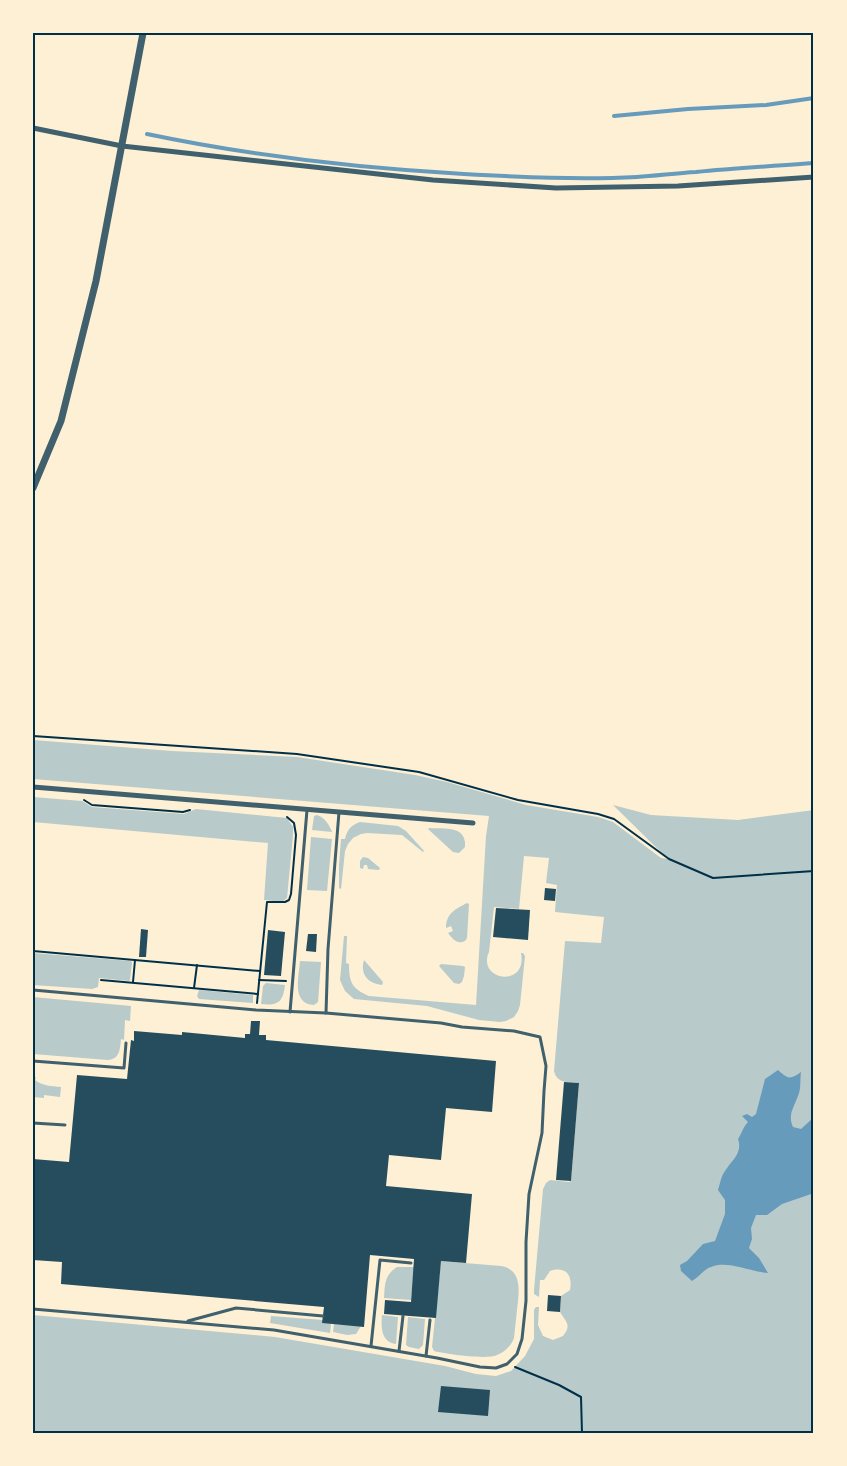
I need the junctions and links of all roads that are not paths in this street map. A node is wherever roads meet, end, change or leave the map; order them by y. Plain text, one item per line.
1 (143, 33) edge
2 (33, 128) edge
3 (122, 146) junction
4 (814, 177) edge
5 (33, 488) edge
6 (33, 787) edge
7 (307, 809) junction
8 (339, 812) junction
9 (473, 823) dead end
10 (33, 990) edge
11 (290, 1012) junction
12 (326, 1013) junction
13 (126, 1043) dead end
14 (33, 1061) edge
15 (33, 1122) edge
16 (65, 1125) dead end
17 (411, 1263) dead end
18 (33, 1309) edge
19 (323, 1316) dead end
20 (404, 1316) dead end
21 (430, 1320) dead end
22 (184, 1322) junction
23 (371, 1346) junction
24 (399, 1351) junction
25 (426, 1356) junction

1 - 3 street
2 - 3 street
3 - 4 street
3 - 5 street
6 - 7 street
7 - 8 street
7 - 11 lane
8 - 9 street
8 - 12 lane
10 - 11 lane
11 - 12 lane
12 - 25 lane
13 - 14 lane
15 - 16 lane
17 - 23 lane
18 - 22 lane
19 - 22 lane
20 - 24 lane
21 - 25 lane
22 - 23 lane
23 - 24 lane
24 - 25 lane

